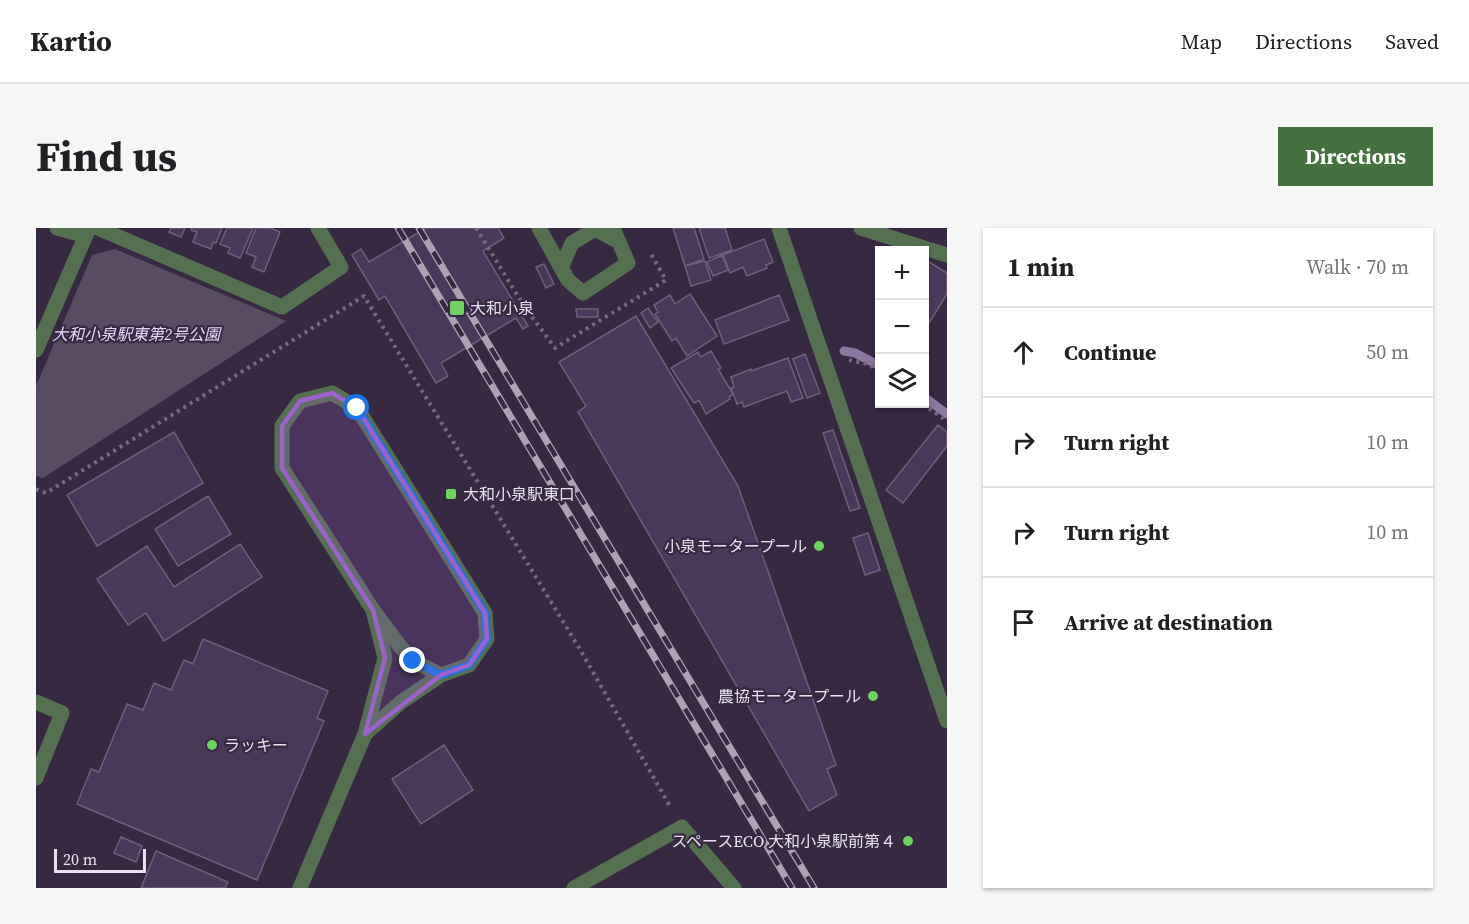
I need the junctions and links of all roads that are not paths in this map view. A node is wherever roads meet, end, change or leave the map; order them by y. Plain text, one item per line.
1 (57, 228) edge
2 (318, 228) edge
3 (538, 228) edge
4 (779, 228) edge
5 (861, 228) edge
6 (91, 231) edge
7 (616, 235) edge
8 (947, 255) edge
9 (561, 268) junction
10 (36, 350) edge
11 (373, 610) junction
12 (441, 675) junction
13 (36, 702) edge
14 (947, 722) edge
15 (365, 734) junction
16 (36, 777) edge
17 (300, 888) edge
18 (574, 888) edge
19 (734, 888) edge

1 - 6 street
2 - 6 street
3 - 9 street
4 - 14 street
5 - 8 street
6 - 10 street
7 - 9 street
7 - 9 street
11 - 12 street
11 - 12 street
11 - 15 street
12 - 15 street
13 - 16 street
15 - 17 street
18 - 19 street

